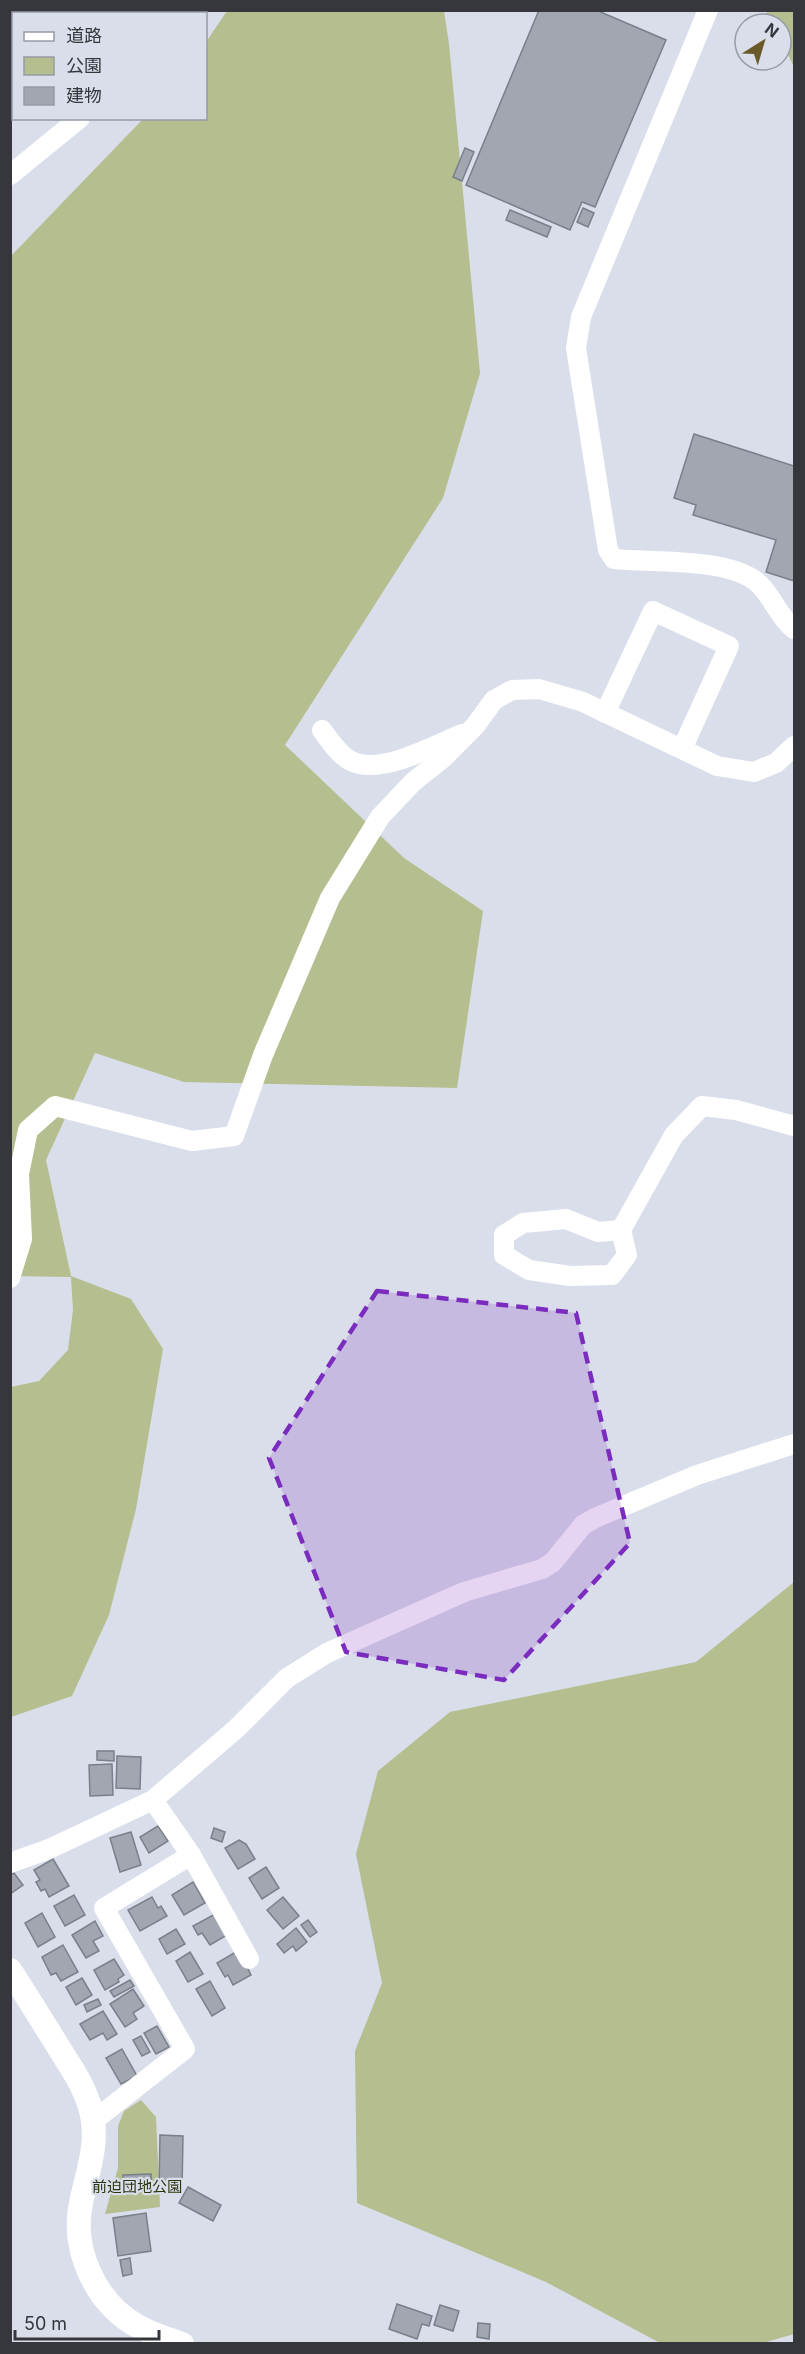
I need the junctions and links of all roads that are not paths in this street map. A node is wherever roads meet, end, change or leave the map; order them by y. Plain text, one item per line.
1 (708, 10) edge
2 (78, 120) edge
3 (10, 174) edge
4 (795, 629) edge
5 (605, 713) junction
6 (322, 730) dead end
7 (470, 731) junction
8 (795, 746) edge
9 (682, 750) junction
10 (795, 1126) edge
11 (621, 1230) junction
12 (10, 1278) edge
13 (795, 1444) edge
14 (153, 1800) junction
15 (191, 1855) junction
16 (10, 1863) edge
17 (249, 1959) dead end
18 (10, 1970) edge
19 (93, 2121) junction
20 (182, 2343) edge

1 - 4 street
2 - 3 street
5 - 7 street
5 - 9 street
5 - 9 street
6 - 7 street
7 - 12 street
8 - 9 street
10 - 11 street
11 - 11 street
13 - 14 street
14 - 15 street
14 - 16 street
15 - 17 street
15 - 19 street
18 - 19 street
19 - 20 street

